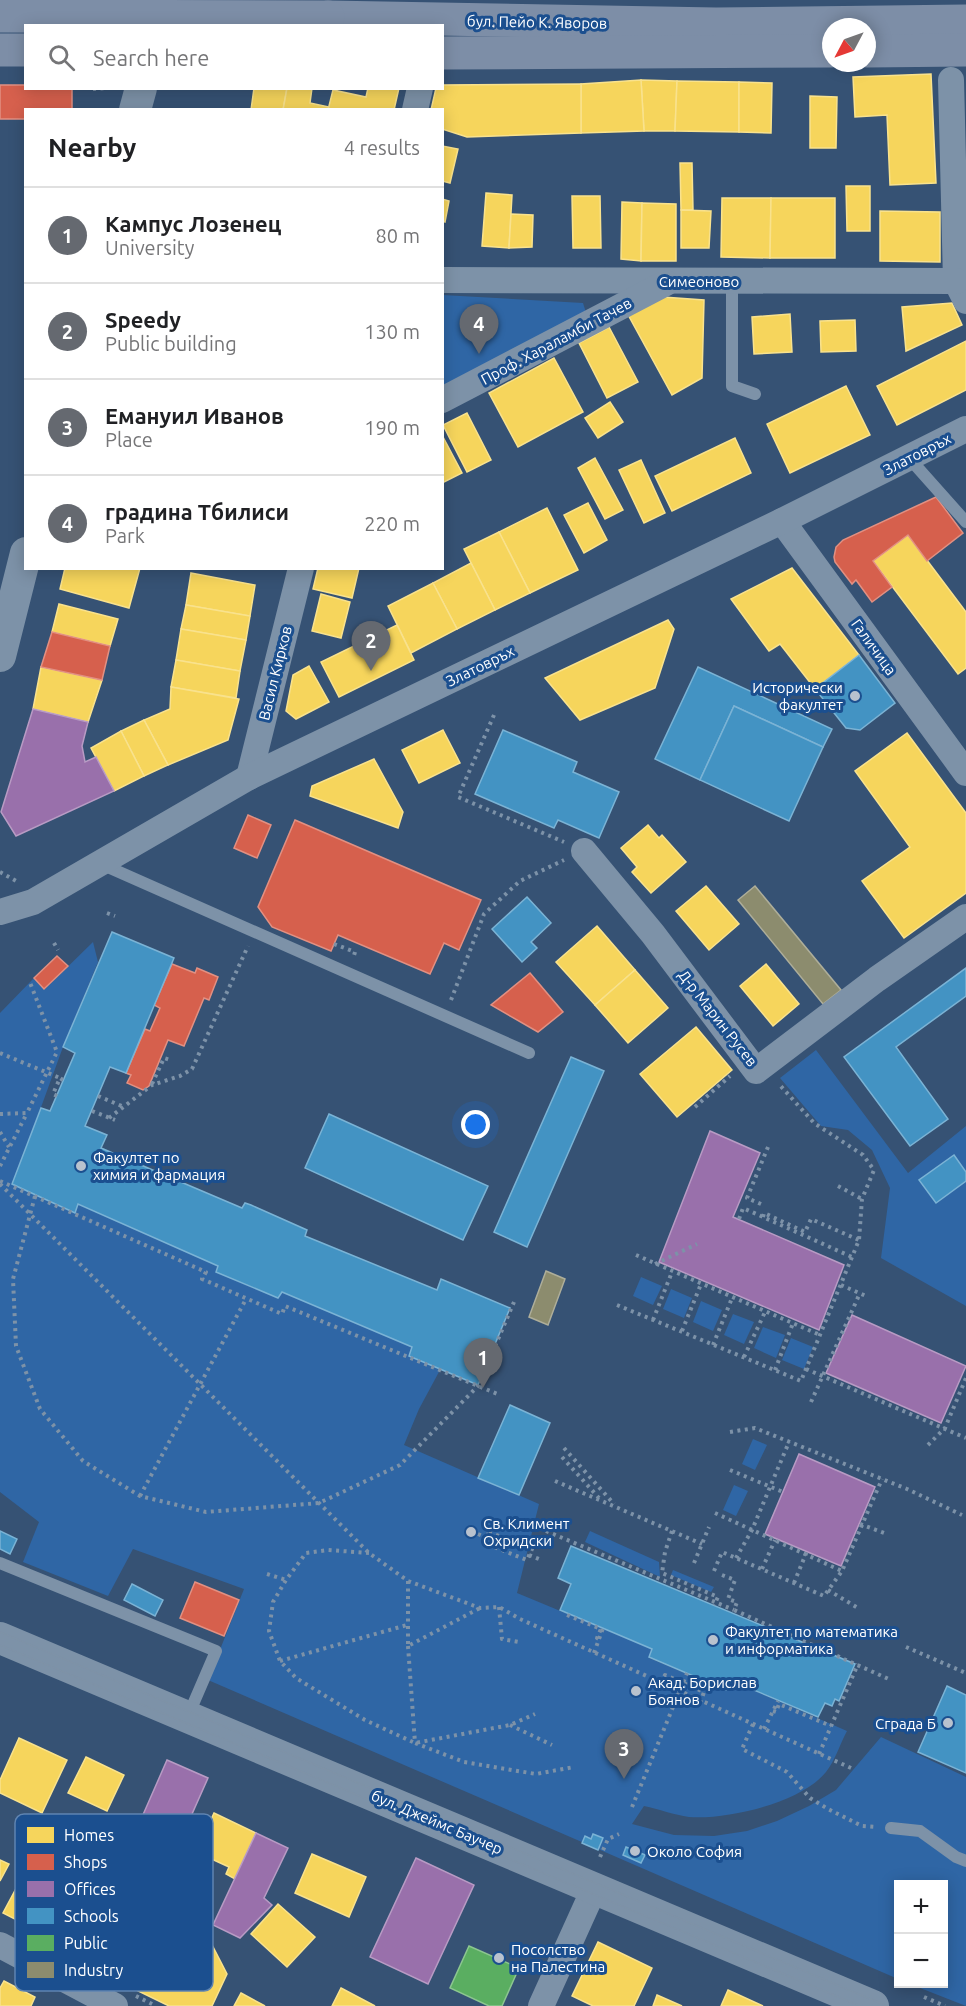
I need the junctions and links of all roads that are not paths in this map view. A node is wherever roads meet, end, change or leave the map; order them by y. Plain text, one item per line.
1 (0, 16) edge
2 (966, 21) edge
3 (0, 50) edge
4 (24, 50) edge
5 (966, 50) edge
6 (822, 51) edge
7 (876, 51) edge
8 (444, 53) edge
9 (951, 80) dead end
10 (140, 90) edge
11 (420, 90) edge
12 (136, 108) edge
13 (415, 108) edge
14 (444, 280) edge
15 (670, 281) junction
16 (732, 281) junction
17 (961, 291) edge
18 (755, 394) dead end
19 (444, 399) edge
20 (966, 429) edge
21 (909, 458) junction
22 (782, 521) junction
23 (966, 522) edge
24 (24, 561) edge
25 (301, 570) edge
26 (0, 656) edge
27 (966, 773) edge
28 (249, 777) junction
29 (584, 851) road end
30 (100, 864) junction
31 (0, 912) edge
32 (966, 917) edge
33 (529, 1053) dead end
34 (0, 1563) edge
35 (0, 1638) edge
36 (187, 1717) junction
37 (891, 1828) road end
38 (966, 1861) edge
39 (594, 1888) junction
40 (0, 1944) edge
41 (15, 1952) edge
42 (87, 1991) edge
43 (115, 2006) edge
44 (541, 2006) edge
45 (873, 2006) edge

1 - 2 main road, бул. Пейо К. Яворов, bridge
3 - 4 main road
5 - 7 main road
6 - 8 main road
9 - 17 street
10 - 12 street
11 - 13 street
14 - 15 street, Симеоново
15 - 16 street, Симеоново
15 - 19 street, Проф. Хараламби Тачев
16 - 17 street, Симеоново
16 - 18 lane
20 - 21 street, Златовръх
21 - 22 street, Златовръх
21 - 23 lane
22 - 27 street, Галичица
22 - 28 street, Златовръх
24 - 26 street
25 - 28 street, Васил Кирков
28 - 30 street, Златовръх
29 - 32 street, Д-р Марин Русев
30 - 31 street, Златовръх
30 - 33 lane
34 - 36 lane
35 - 36 street, бул. Джеймс Баучер
36 - 39 street, бул. Джеймс Баучер
37 - 38 lane
39 - 44 street
39 - 45 street, бул. Джеймс Баучер
40 - 41 street
42 - 43 street

